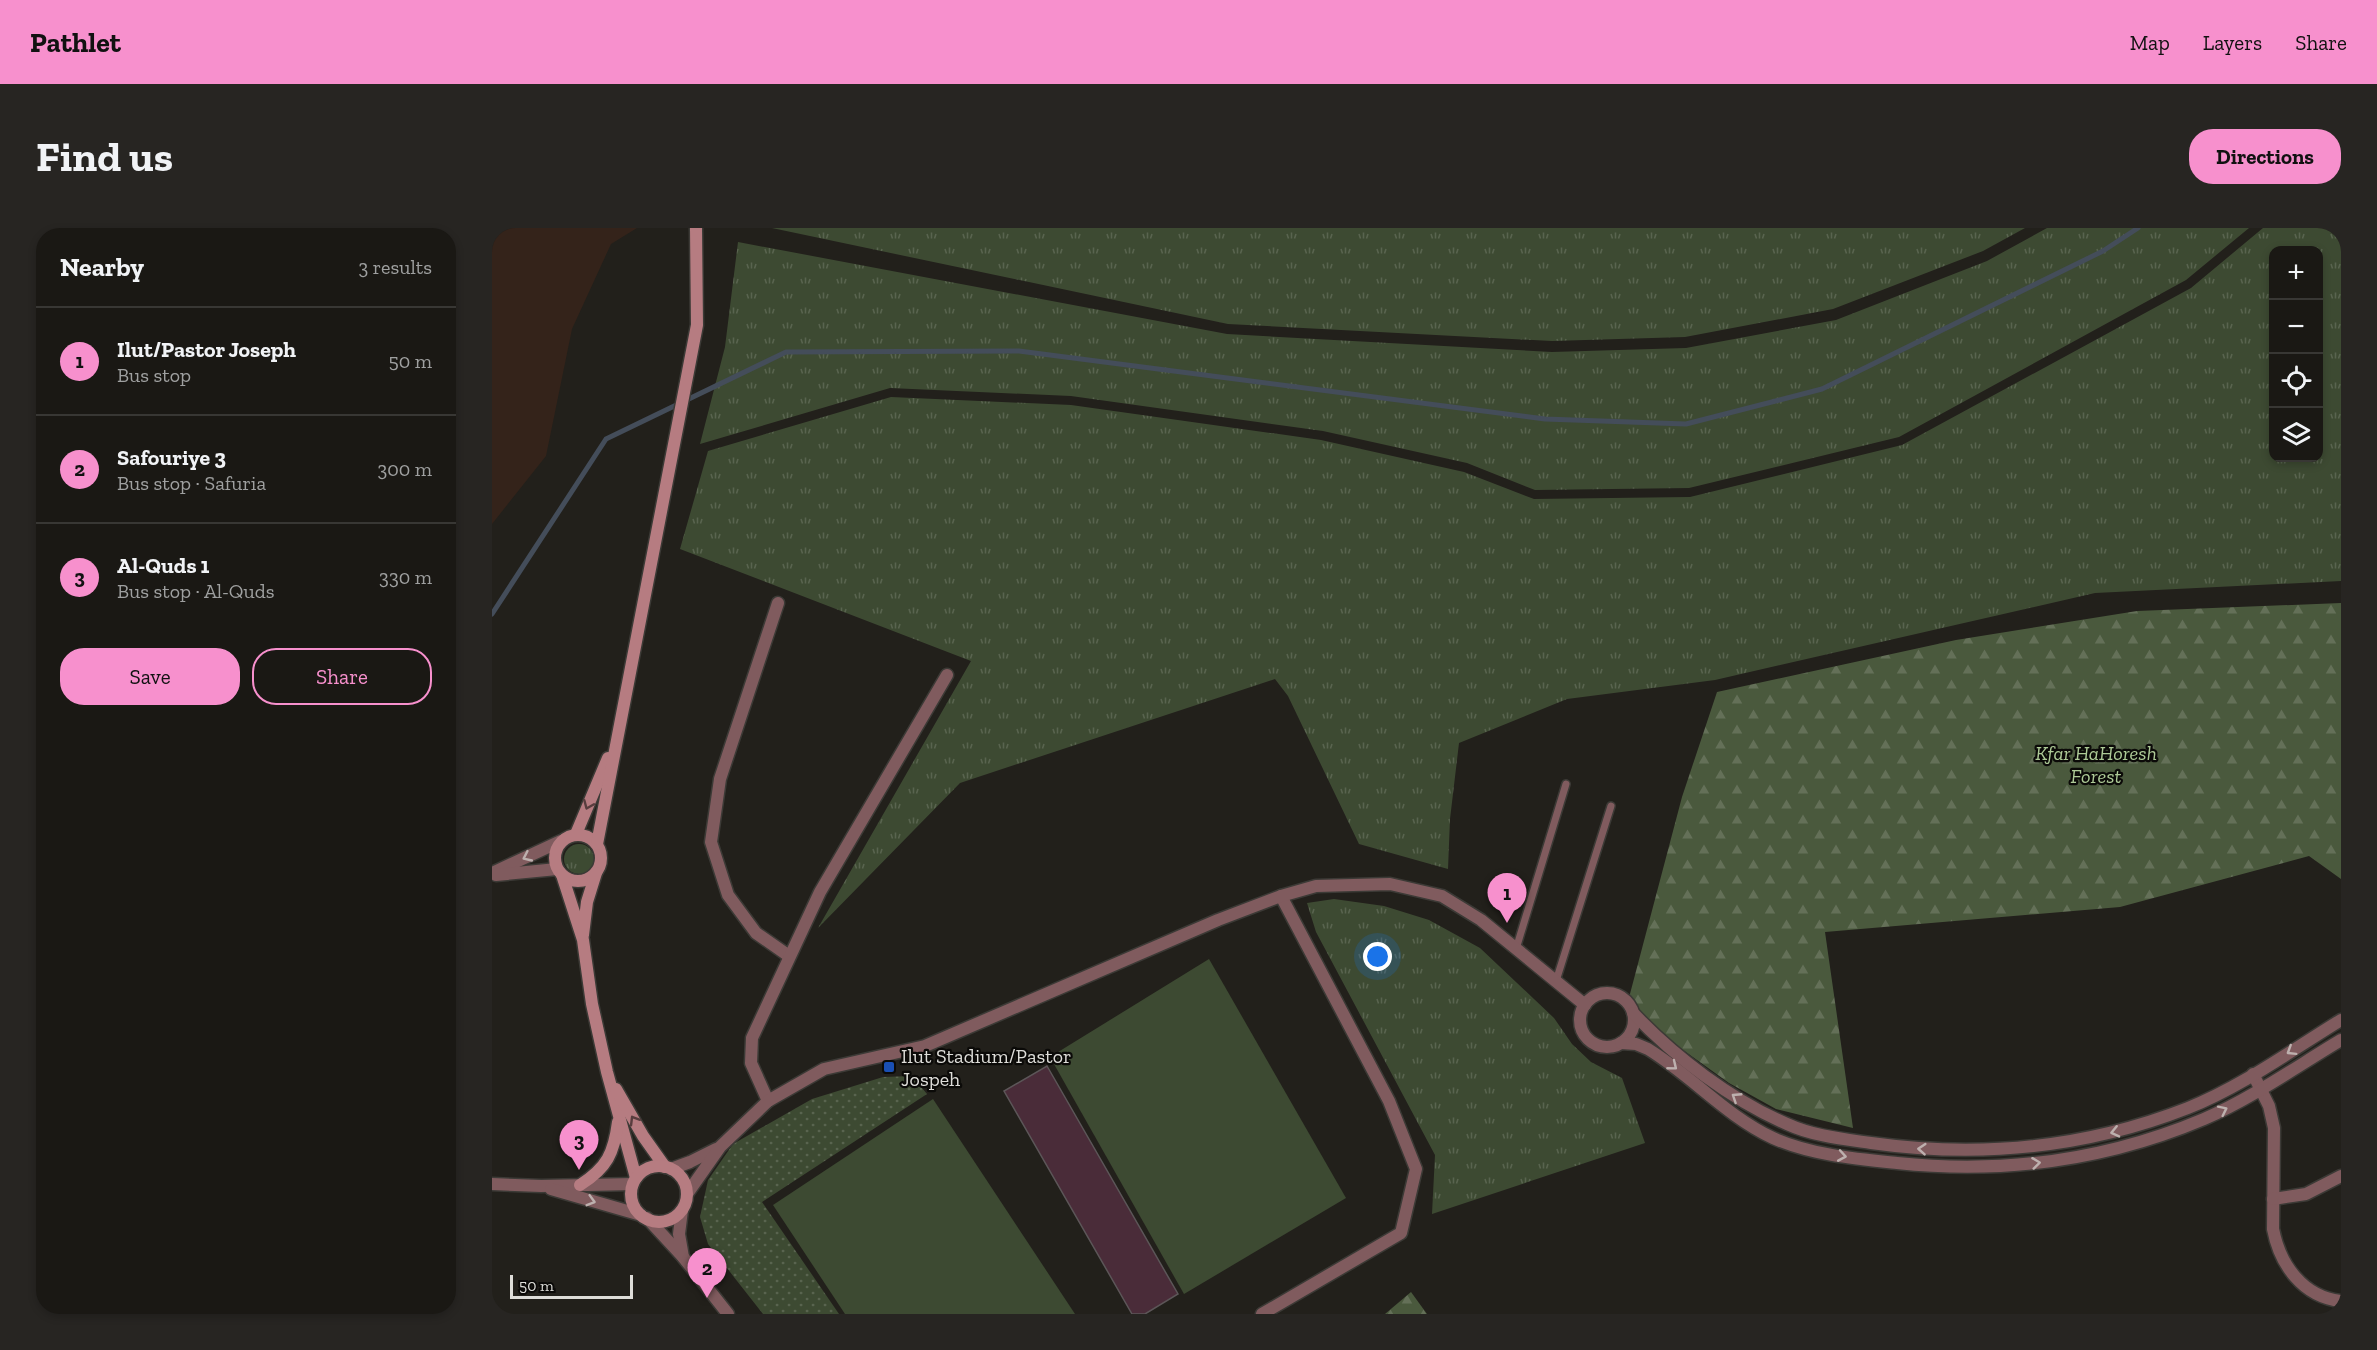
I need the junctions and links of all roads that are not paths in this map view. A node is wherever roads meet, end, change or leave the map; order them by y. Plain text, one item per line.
1 (696, 228) edge
2 (778, 603) dead end
3 (947, 675) dead end
4 (616, 737) junction
5 (1566, 784) dead end
6 (1611, 806) dead end
7 (576, 834) junction
8 (561, 841) junction
9 (597, 844) junction
10 (560, 872) junction
11 (596, 873) junction
12 (492, 874) edge
13 (1281, 896) junction
14 (583, 940) junction
15 (1516, 950) junction
16 (789, 956) junction
17 (1556, 981) junction
18 (1585, 1005) junction
19 (1633, 1013) junction
20 (2341, 1020) edge
21 (2341, 1040) edge
22 (1621, 1043) junction
23 (607, 1072) junction
24 (2253, 1074) junction
25 (2261, 1088) junction
26 (768, 1101) junction
27 (618, 1118) junction
28 (720, 1147) junction
29 (668, 1168) junction
30 (2341, 1176) edge
31 (635, 1181) junction
32 (492, 1184) edge
33 (580, 1185) junction
34 (541, 1186) junction
35 (687, 1194) junction
36 (2273, 1199) junction
37 (682, 1210) junction
38 (644, 1217) junction
39 (683, 1257) junction
40 (2341, 1301) edge
41 (728, 1314) edge
42 (1262, 1314) edge

1 - 4 main road
2 - 16 street
3 - 16 street
4 -> 7 main road
4 - 9 main road
5 - 15 lane
6 - 17 lane
7 - 8 main road
7 - 9 main road
8 - 10 main road
8 -> 12 street
9 - 11 main road
10 - 11 main road
10 - 12 street
10 - 14 main road
11 - 14 main road
13 - 15 street
13 - 26 street
13 - 42 street
14 - 23 main road
15 - 17 street
16 - 26 street
17 - 18 street
18 - 19 street
18 - 22 street
19 - 22 street
24 -> 19 street
20 -> 24 street
21 - 25 street
22 -> 25 street
23 - 27 main road
29 -> 23 main road
24 - 25 street
25 - 36 street
26 - 28 street
27 - 31 main road
27 - 33 main road
28 - 29 street
28 - 35 street
29 - 31 main road
29 - 35 main road
30 - 36 street
31 - 33 street
31 - 38 main road
32 - 34 street
33 - 34 street
34 -> 38 street
35 - 37 main road
36 - 40 street
37 - 38 main road
37 - 39 street
38 - 39 street
39 - 41 street

